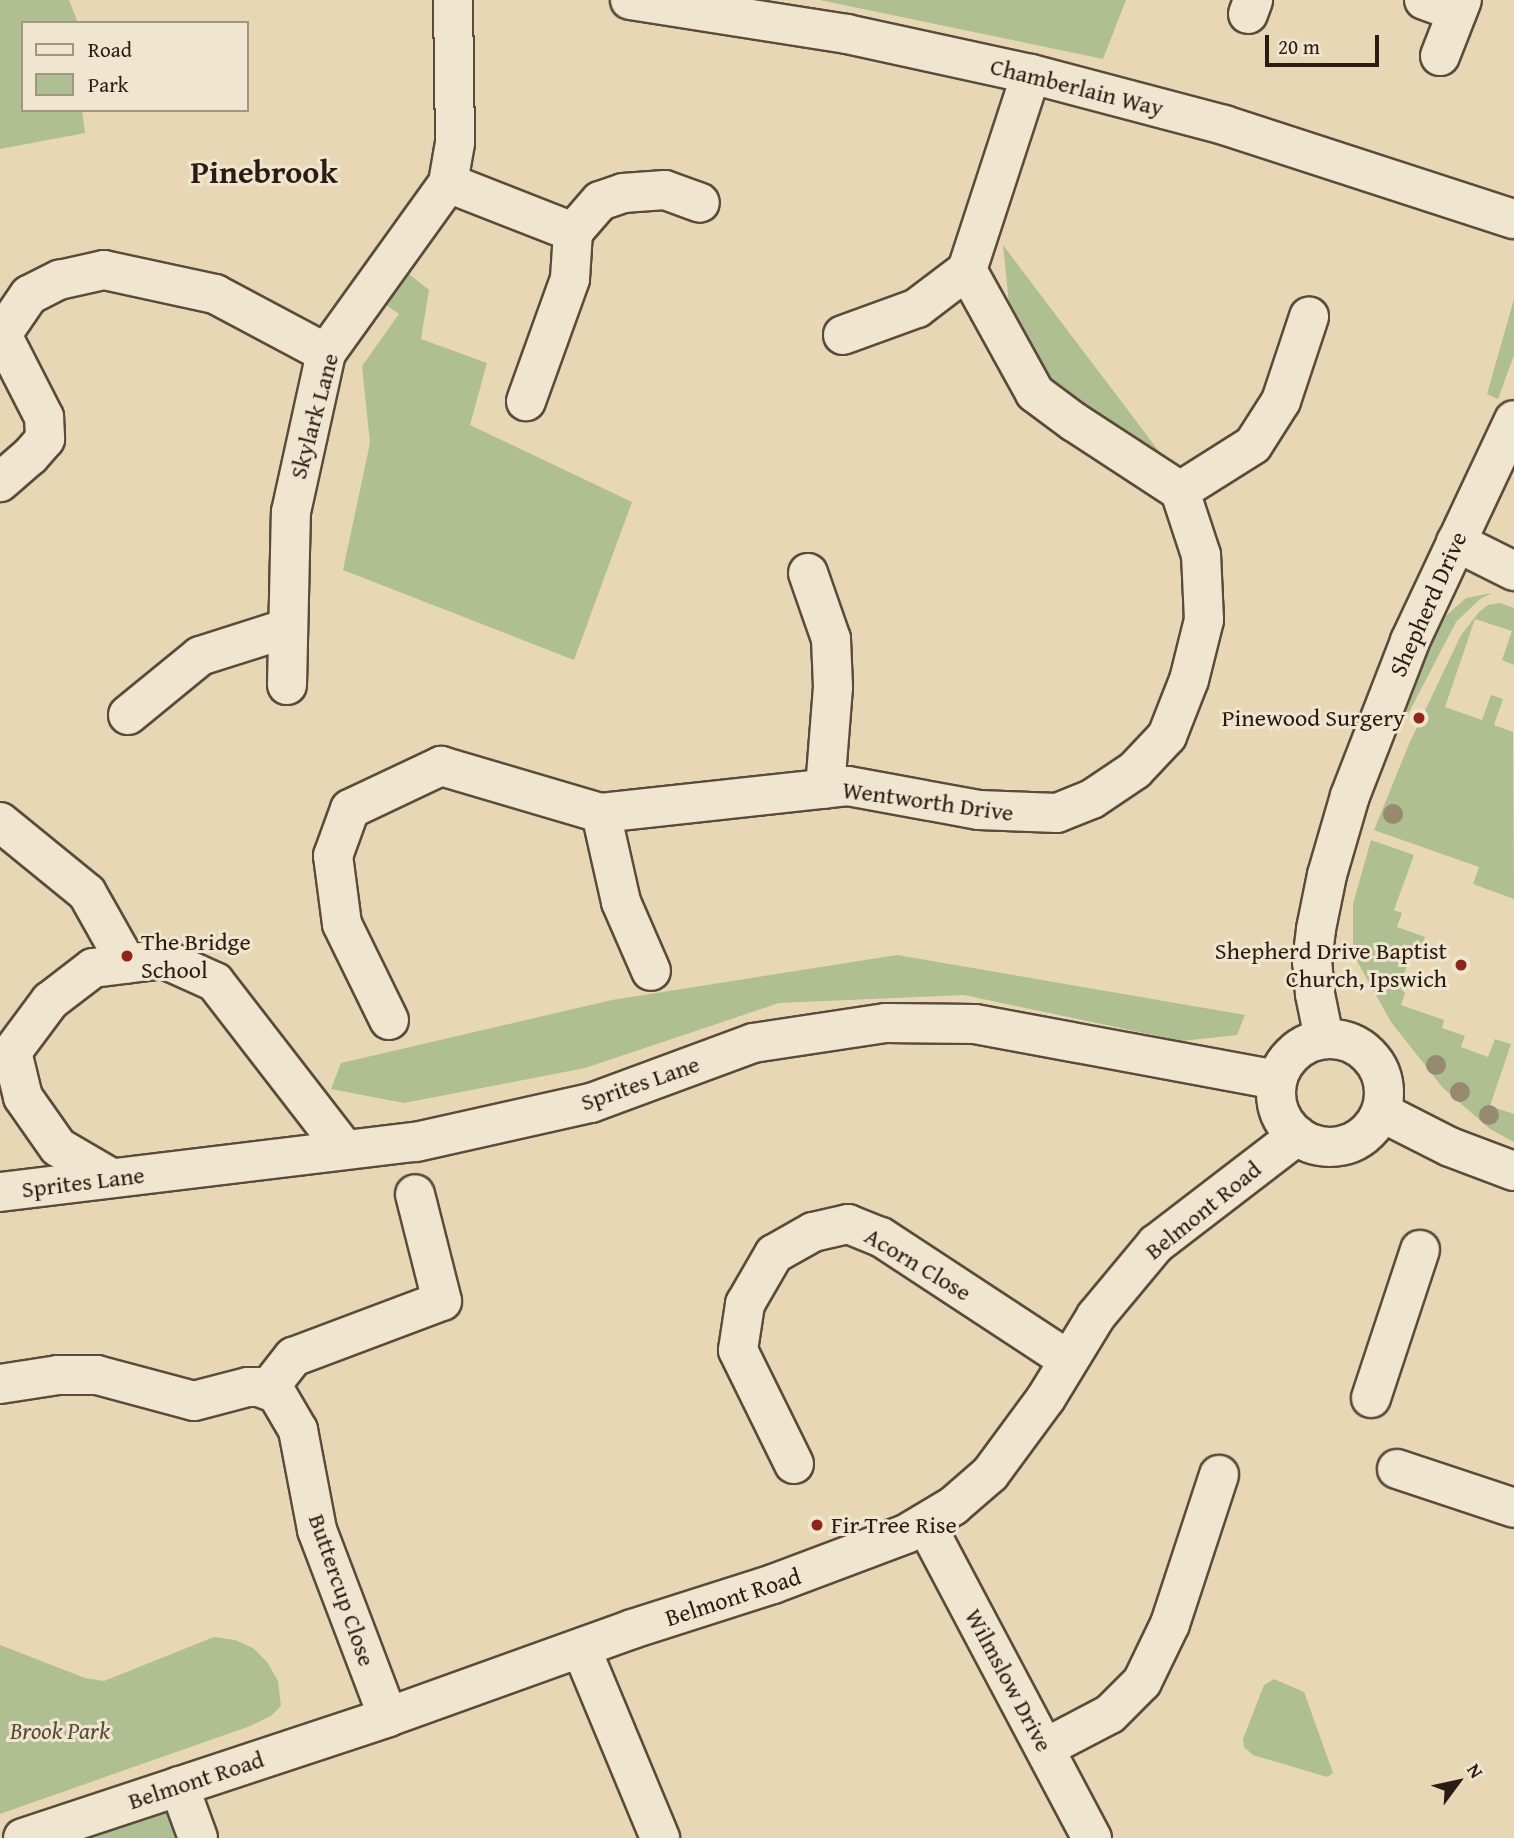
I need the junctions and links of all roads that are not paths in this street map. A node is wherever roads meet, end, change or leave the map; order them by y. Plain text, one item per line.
1 (453, 0) edge
2 (630, 0) edge
3 (1448, 4) edge
4 (1440, 56) dead end
5 (1031, 74) junction
6 (448, 183) junction
7 (700, 204) dead end
8 (1514, 219) edge
9 (573, 232) junction
10 (967, 270) junction
11 (1309, 317) dead end
12 (1, 332) edge
13 (843, 335) dead end
14 (326, 353) junction
15 (526, 401) dead end
16 (1514, 420) edge
17 (0, 482) edge
18 (1180, 491) junction
19 (1455, 542) junction
20 (1514, 571) edge
21 (808, 573) dead end
22 (288, 628) junction
23 (287, 685) dead end
24 (128, 715) dead end
25 (825, 789) junction
26 (601, 813) junction
27 (0, 822) edge
28 (127, 964) junction
29 (651, 971) dead end
30 (389, 1020) dead end
31 (1324, 1038) junction
32 (1277, 1080) junction
33 (1381, 1112) junction
34 (1297, 1136) junction
35 (344, 1149) junction
36 (1514, 1171) edge
37 (111, 1178) junction
38 (0, 1192) edge
39 (415, 1194) dead end
40 (1420, 1250) dead end
41 (1068, 1360) junction
42 (0, 1384) edge
43 (268, 1390) junction
44 (1371, 1398) dead end
45 (794, 1464) dead end
46 (1396, 1469) dead end
47 (1219, 1475) dead end
48 (1514, 1508) edge
49 (925, 1523) junction
50 (581, 1648) junction
51 (388, 1717) junction
52 (1045, 1748) junction
53 (179, 1786) junction
54 (23, 1838) edge
55 (198, 1838) edge
56 (660, 1838) edge
57 (1091, 1838) edge

1 - 6 street, Skylark Lane
2 - 5 street, Chamberlain Way
3 - 4 street
5 - 8 street, Chamberlain Way
5 - 10 street
6 - 9 street
6 - 14 street, Skylark Lane
7 - 9 street
9 - 15 street
10 - 13 street
10 - 18 street
11 - 18 street
12 - 14 street
12 - 17 street
14 - 22 street, Skylark Lane
16 - 19 street, Shepherd Drive
18 - 25 street, Wentworth Drive
19 - 20 street
19 - 31 street, Shepherd Drive
21 - 25 street
22 - 23 street, Skylark Lane
22 - 24 street
25 - 26 street, Wentworth Drive
26 - 29 street
26 - 30 street, Wentworth Drive
27 - 28 street
28 - 35 street
28 - 37 street
31 - 32 street
31 - 33 street
32 - 34 street
32 - 35 street, Sprites Lane
33 - 34 street
33 - 36 street
34 - 41 street, Belmont Road
35 - 37 street, Sprites Lane
37 - 38 street, Sprites Lane
39 - 43 street
40 - 44 street
41 - 45 street, Acorn Close
41 - 49 street, Belmont Road
42 - 43 street
43 - 51 street, Buttercup Close
46 - 48 street
47 - 52 street
49 - 50 street, Belmont Road
49 - 52 street, Wilmslow Drive
50 - 51 street, Belmont Road
50 - 56 street
51 - 53 street, Belmont Road
52 - 57 street, Wilmslow Drive
53 - 54 street, Belmont Road
53 - 55 street

